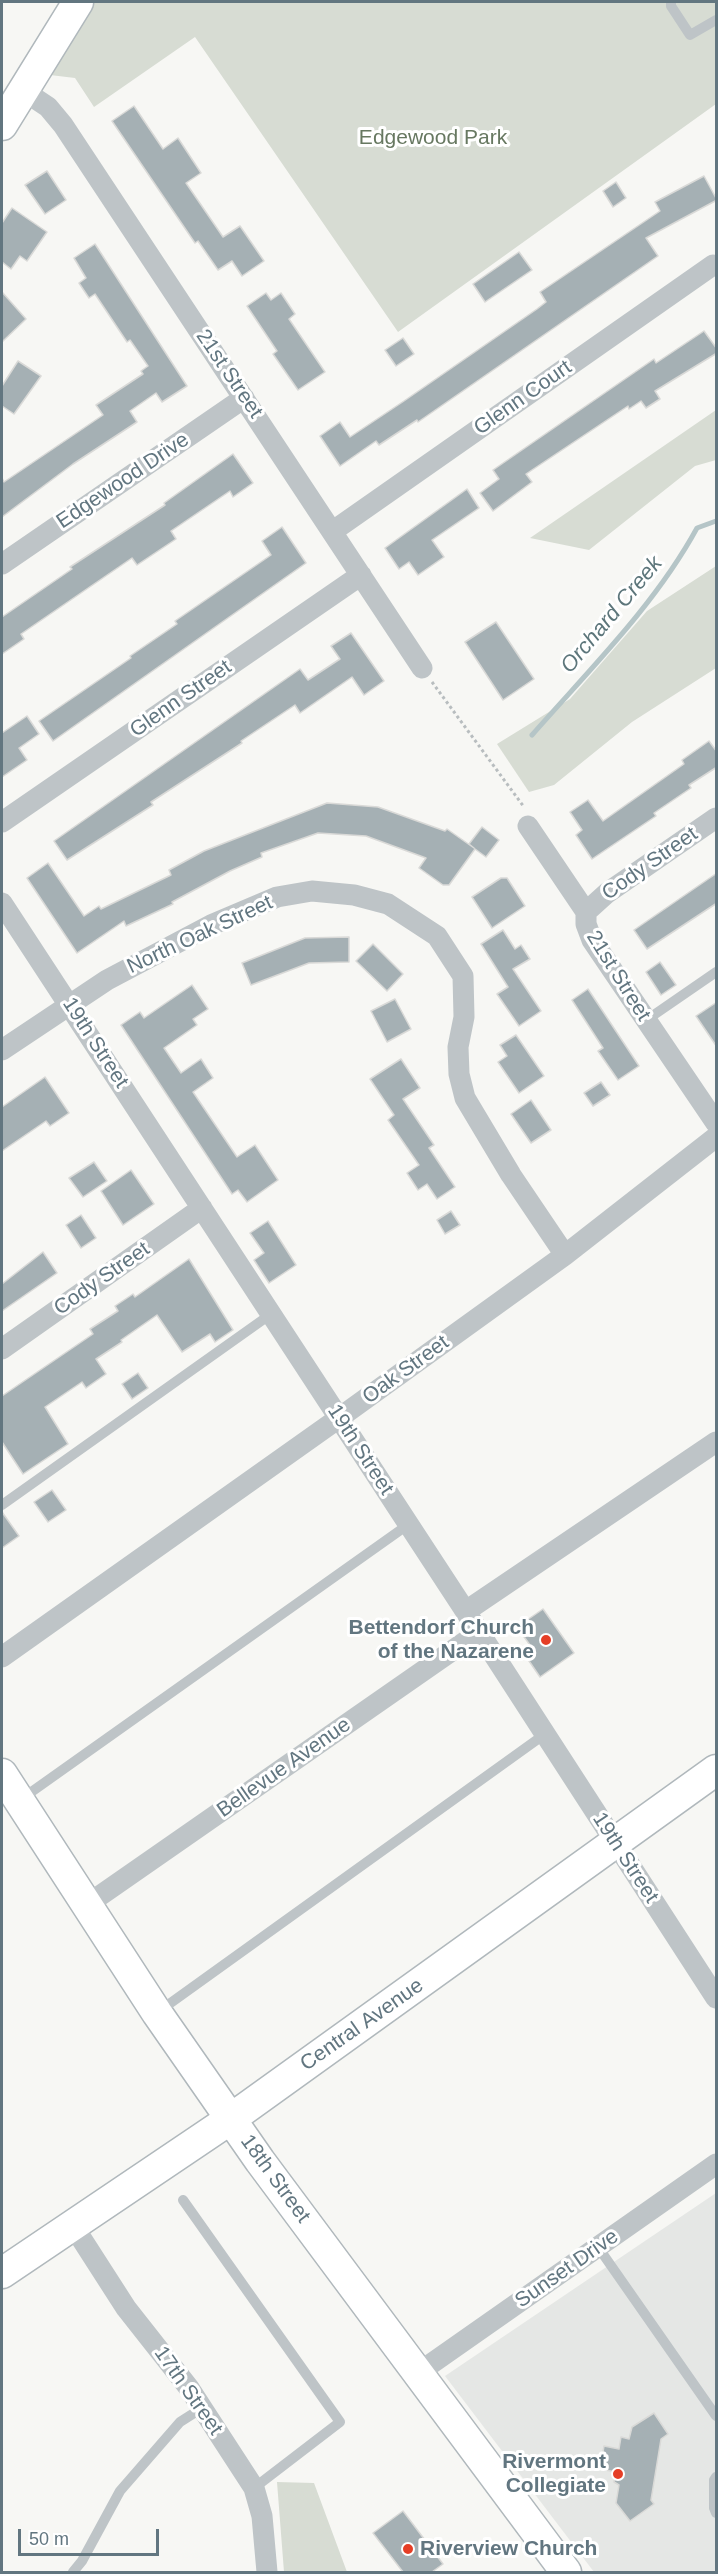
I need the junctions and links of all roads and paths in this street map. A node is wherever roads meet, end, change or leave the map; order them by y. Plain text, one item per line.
1 (78, 2) edge
2 (671, 2) edge
3 (717, 20) edge
4 (24, 91) junction
5 (2, 126) edge
6 (713, 266) dead end
7 (244, 398) junction
8 (333, 531) junction
9 (2, 564) edge
10 (361, 575) junction
11 (422, 669) joint
12 (717, 818) edge
13 (2, 822) edge
14 (528, 826) joint
15 (2, 903) edge
16 (586, 912) junction
17 (717, 972) edge
18 (69, 1003) junction
19 (645, 1021) junction
20 (2, 1050) edge
21 (717, 1123) edge
22 (717, 1137) edge
23 (202, 1208) junction
24 (565, 1255) junction
25 (271, 1314) junction
26 (2, 1349) edge
27 (339, 1418) junction
28 (717, 1442) edge
29 (2, 1505) edge
30 (409, 1524) junction
31 (466, 1611) junction
32 (479, 1632) junction
33 (2, 1657) edge
34 (545, 1734) junction
35 (717, 1770) edge
36 (2, 1774) edge
37 (19, 1801) junction
38 (616, 1844) junction
39 (88, 1904) junction
40 (717, 1998) edge
41 (157, 2013) junction
42 (232, 2118) junction
43 (717, 2164) edge
44 (183, 2200) dead end
45 (72, 2224) junction
46 (598, 2247) junction
47 (2, 2273) edge
48 (418, 2373) junction
49 (202, 2408) junction
50 (717, 2416) edge
51 (717, 2477) edge
52 (254, 2488) junction
53 (717, 2513) edge
54 (73, 2572) edge
55 (267, 2572) edge
56 (566, 2572) edge

1 - 4 street
2 - 3 lane
4 - 5 street
4 - 7 street, 21st Street
6 - 8 street, Glenn Court
7 - 8 street, 21st Street
7 - 9 street, Edgewood Drive
8 - 10 street, 21st Street
10 - 11 street, 21st Street
10 - 13 street, Glenn Street
11 - 14 path
12 - 16 street, Cody Street
14 - 16 street, 21st Street
15 - 18 street, 19th Street
16 - 19 street, 21st Street
17 - 19 lane
18 - 20 street, North Oak Street
18 - 23 street, 19th Street
18 - 24 street, North Oak Street
19 - 21 street, 21st Street
22 - 24 street, Oak Street
23 - 25 street, 19th Street
23 - 26 street, Cody Street
24 - 27 street, Oak Street
25 - 27 street, 19th Street
25 - 29 lane
27 - 30 street, 19th Street
27 - 33 street, Oak Street
28 - 31 street
30 - 31 street, 19th Street
30 - 37 lane
31 - 32 street, 19th Street
32 - 34 street, 19th Street
32 - 39 street, Bellevue Avenue
34 - 38 street, 19th Street
34 - 41 lane
35 - 38 street, Central Avenue
36 - 37 street, 18th Street
37 - 39 street, 18th Street
38 - 40 street, 19th Street
38 - 42 street, Central Avenue
39 - 41 street, 18th Street
41 - 42 street, 18th Street
42 - 45 street, Central Avenue
42 - 48 street, 18th Street
43 - 46 street, Sunset Drive
44 - 52 lane
45 - 47 street, Central Avenue
45 - 49 street, 17th Street
46 - 48 street, Sunset Drive
46 - 50 lane
48 - 56 street, 18th Street
49 - 52 street, 17th Street
49 - 54 lane
51 - 53 lane
52 - 55 street, 17th Street

